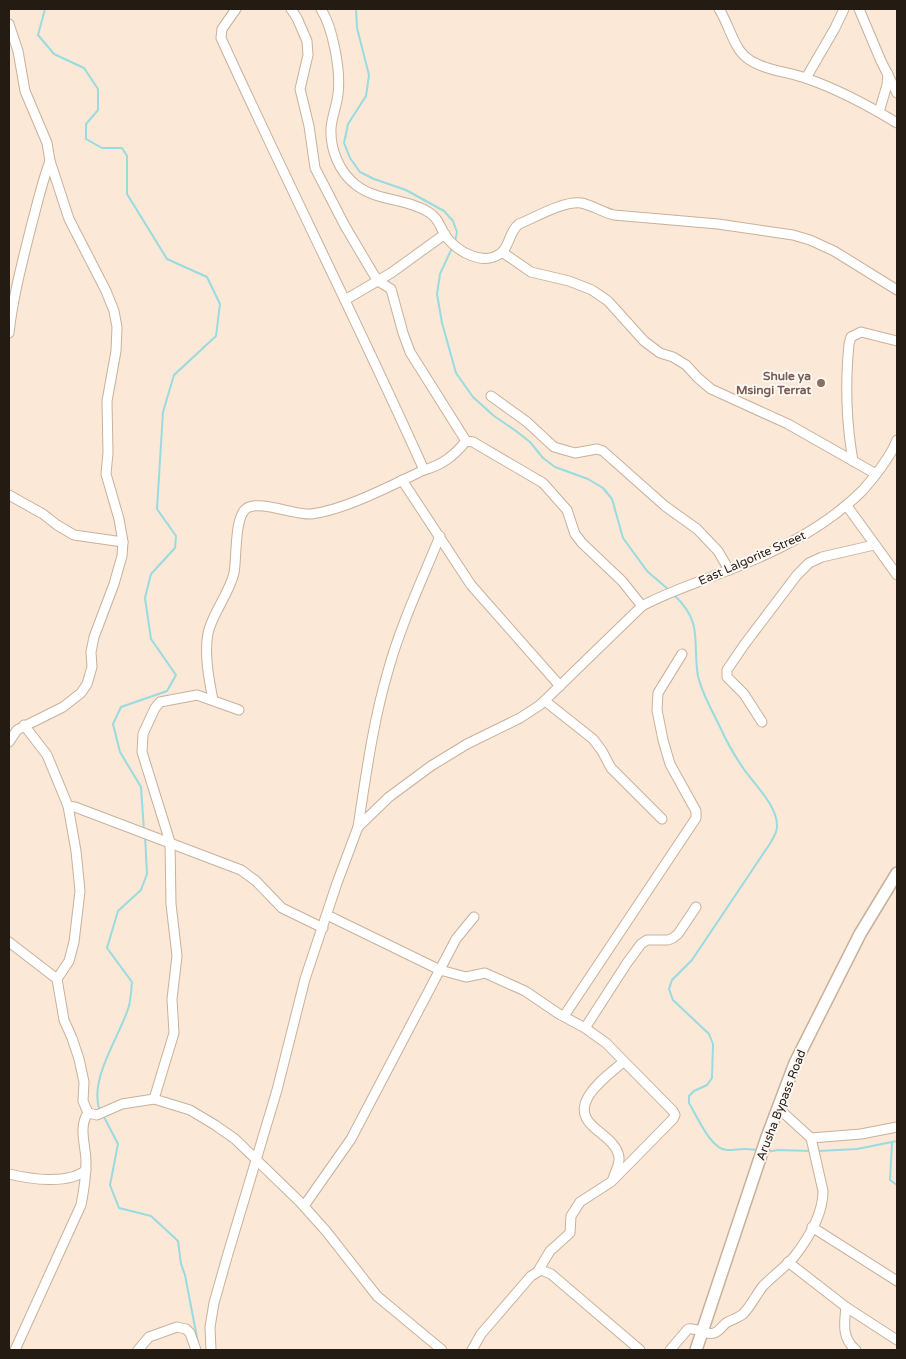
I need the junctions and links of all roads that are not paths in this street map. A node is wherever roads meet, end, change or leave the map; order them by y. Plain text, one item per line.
1 (236, 9) edge
2 (291, 9) edge
3 (321, 9) edge
4 (719, 9) edge
5 (844, 9) edge
6 (859, 9) edge
7 (9, 24) edge
8 (888, 74) junction
9 (806, 78) junction
10 (897, 93) edge
11 (879, 112) junction
12 (897, 123) edge
13 (50, 161) junction
14 (444, 234) junction
15 (502, 252) junction
16 (378, 281) junction
17 (897, 290) edge
18 (345, 300) junction
19 (9, 333) edge
20 (897, 341) edge
21 (491, 396) dead end
22 (466, 441) junction
23 (896, 444) edge
24 (853, 461) junction
25 (424, 470) junction
26 (876, 474) junction
27 (402, 480) junction
28 (9, 495) edge
29 (847, 506) junction
30 (440, 536) junction
31 (123, 542) junction
32 (874, 545) junction
33 (729, 570) junction
34 (897, 575) edge
35 (642, 606) junction
36 (682, 654) dead end
37 (560, 686) junction
38 (213, 700) junction
39 (545, 700) junction
40 (239, 710) dead end
41 (762, 722) dead end
42 (24, 725) junction
43 (9, 742) edge
44 (362, 797) junction
45 (68, 806) junction
46 (373, 812) junction
47 (662, 819) dead end
48 (358, 827) junction
49 (170, 842) junction
50 (897, 873) edge
51 (696, 908) dead end
52 (327, 915) junction
53 (474, 917) dead end
54 (323, 928) junction
55 (9, 942) edge
56 (440, 970) junction
57 (57, 979) junction
58 (564, 1016) junction
59 (585, 1028) junction
60 (623, 1062) junction
61 (154, 1099) junction
62 (778, 1108) junction
63 (88, 1113) junction
64 (897, 1128) edge
65 (812, 1148) junction
66 (256, 1160) junction
67 (86, 1170) junction
68 (9, 1174) edge
69 (611, 1182) junction
70 (304, 1206) junction
71 (812, 1227) junction
72 (788, 1262) junction
73 (538, 1271) junction
74 (897, 1281) edge
75 (846, 1307) junction
76 (702, 1331) junction
77 (897, 1340) edge
78 (15, 1350) edge
79 (138, 1350) edge
80 (196, 1350) edge
81 (211, 1350) edge
82 (442, 1350) edge
83 (472, 1350) edge
84 (640, 1350) edge
85 (670, 1350) edge
86 (696, 1350) edge
87 (856, 1350) edge

1 - 18 street
2 - 16 street
3 - 14 street
4 - 9 street
5 - 9 street
6 - 8 street
7 - 13 street
8 - 10 street
8 - 11 street
9 - 11 street
11 - 12 street
13 - 19 street
13 - 31 street
14 - 15 street
14 - 16 street
15 - 17 street
15 - 24 street
16 - 18 street
16 - 22 street
18 - 25 street
20 - 24 street
21 - 33 street
22 - 25 street
22 - 35 street
23 - 26 street, East Lalgorite Street
24 - 26 street
25 - 27 street
26 - 29 street, East Lalgorite Street
27 - 30 street
27 - 38 street
28 - 31 street
29 - 32 street
29 - 33 street, East Lalgorite Street
30 - 37 street
30 - 44 street
31 - 42 street
32 - 34 street
32 - 41 street
33 - 35 street, East Lalgorite Street
35 - 37 street, East Lalgorite Street
36 - 58 street
37 - 39 street, East Lalgorite Street
38 - 40 street
38 - 49 street
39 - 46 street, East Lalgorite Street
39 - 47 street
42 - 43 street
42 - 45 street
44 - 46 street
44 - 48 street
45 - 49 street
45 - 57 street
46 - 48 street, East Lalgorite Street
48 - 52 street
49 - 54 street
49 - 61 street
50 - 62 main road, Arusha Bypass Road
51 - 59 street
52 - 54 street
52 - 56 street
53 - 56 street
54 - 66 street
55 - 57 street
56 - 58 street
56 - 70 street
57 - 63 street
58 - 59 street
59 - 60 street
60 - 69 street
60 - 69 street
61 - 63 street
61 - 66 street
62 - 65 street
62 - 76 main road, Arusha Bypass Road
63 - 67 street
64 - 65 street
65 - 71 street
66 - 70 street
66 - 81 street
67 - 68 street
67 - 78 street
69 - 73 street
70 - 82 street
71 - 72 street
71 - 74 street
72 - 75 street
72 - 76 street
73 - 83 street
73 - 84 street
75 - 77 street
75 - 87 street
76 - 85 street
76 - 86 main road, Arusha Bypass Road
79 - 80 street

